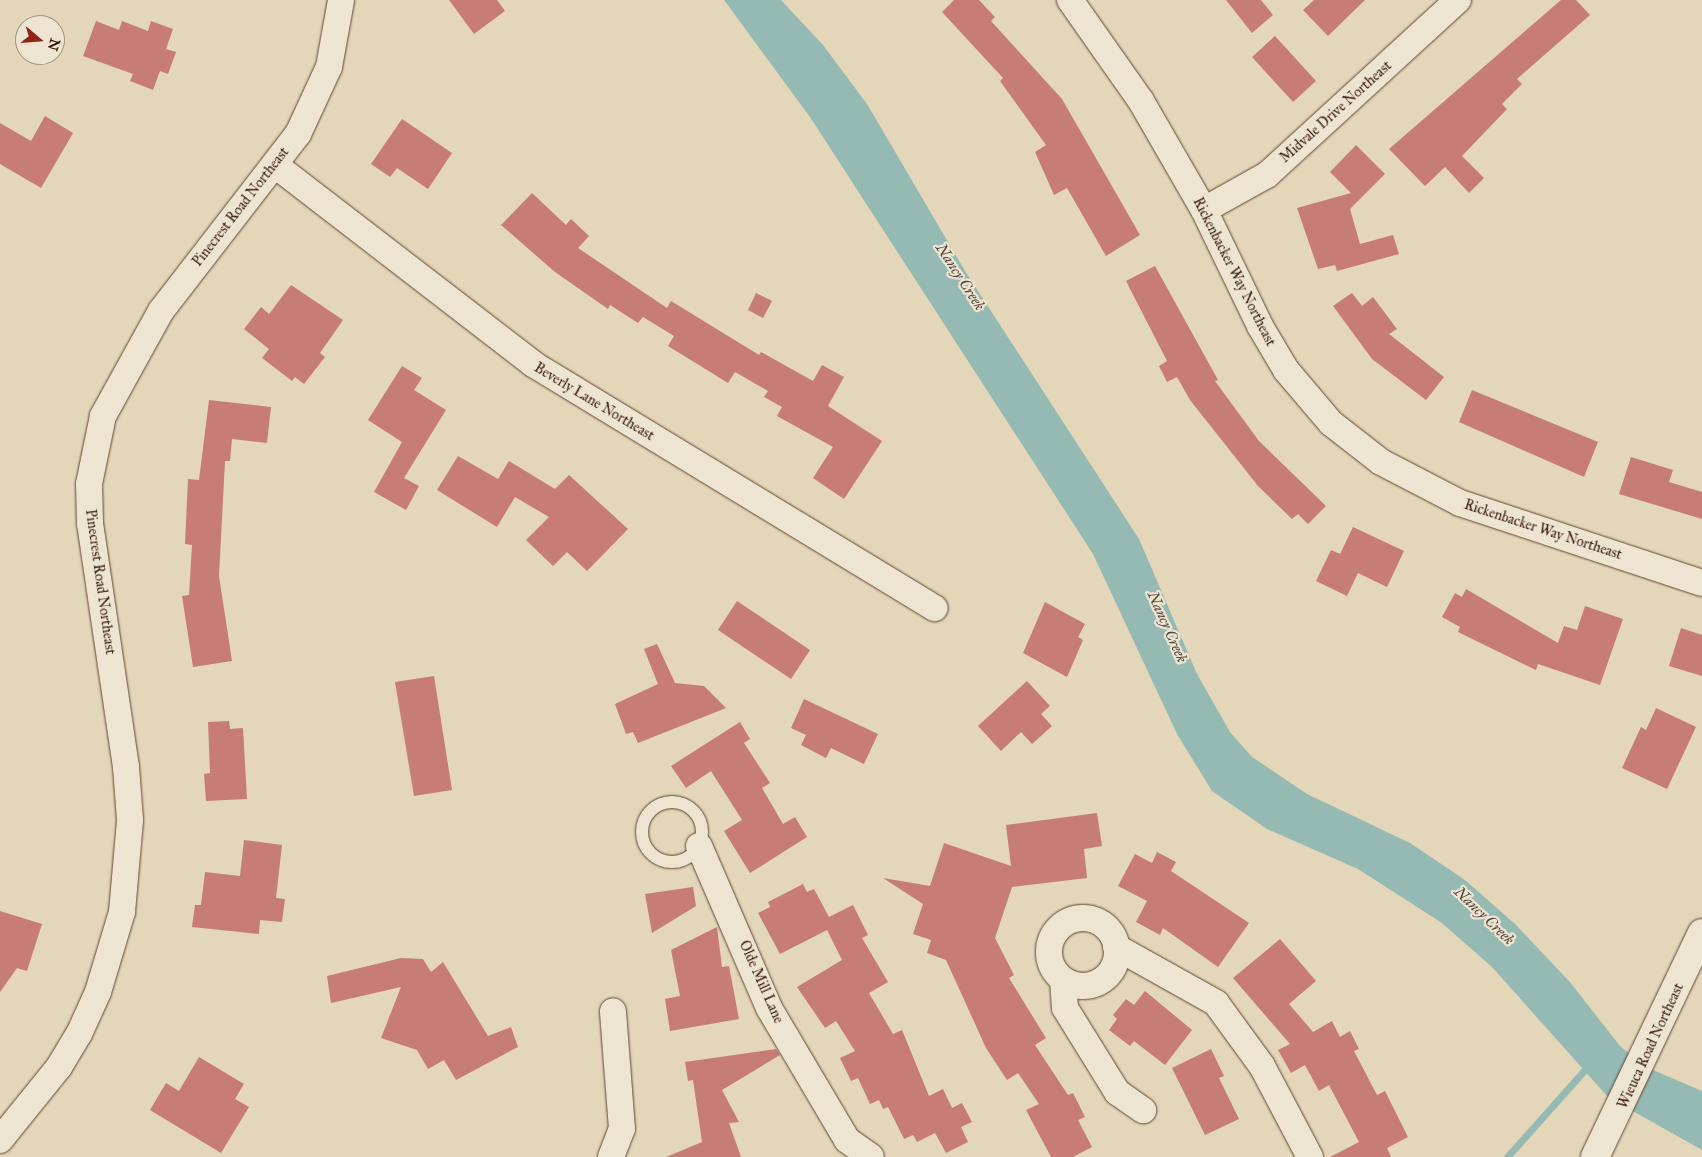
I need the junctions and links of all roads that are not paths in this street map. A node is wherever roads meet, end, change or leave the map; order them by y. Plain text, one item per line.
1 (341, 0) edge
2 (1070, 0) edge
3 (1458, 0) edge
4 (274, 165) junction
5 (1204, 210) junction
6 (1702, 584) edge
7 (935, 608) dead end
8 (699, 846) junction
9 (1697, 945) edge
10 (1116, 947) junction
11 (1063, 980) junction
12 (613, 1011) dead end
13 (1143, 1110) dead end
14 (0, 1140) edge
15 (611, 1157) edge
16 (871, 1157) edge
17 (1310, 1157) edge
18 (1595, 1157) edge

1 - 4 street, Pinecrest Road Northeast
2 - 5 street, Rickenbacker Way Northeast
3 - 5 street, Midvale Drive Northeast
4 - 7 street, Beverly Lane Northeast
4 - 14 street, Pinecrest Road Northeast
5 - 6 street, Rickenbacker Way Northeast
8 - 8 lane
8 - 16 street, Olde Mill Lane
9 - 18 street, Wieuca Road Northeast
10 - 11 street
10 - 11 street
10 - 17 street
11 - 13 street
12 - 15 street

